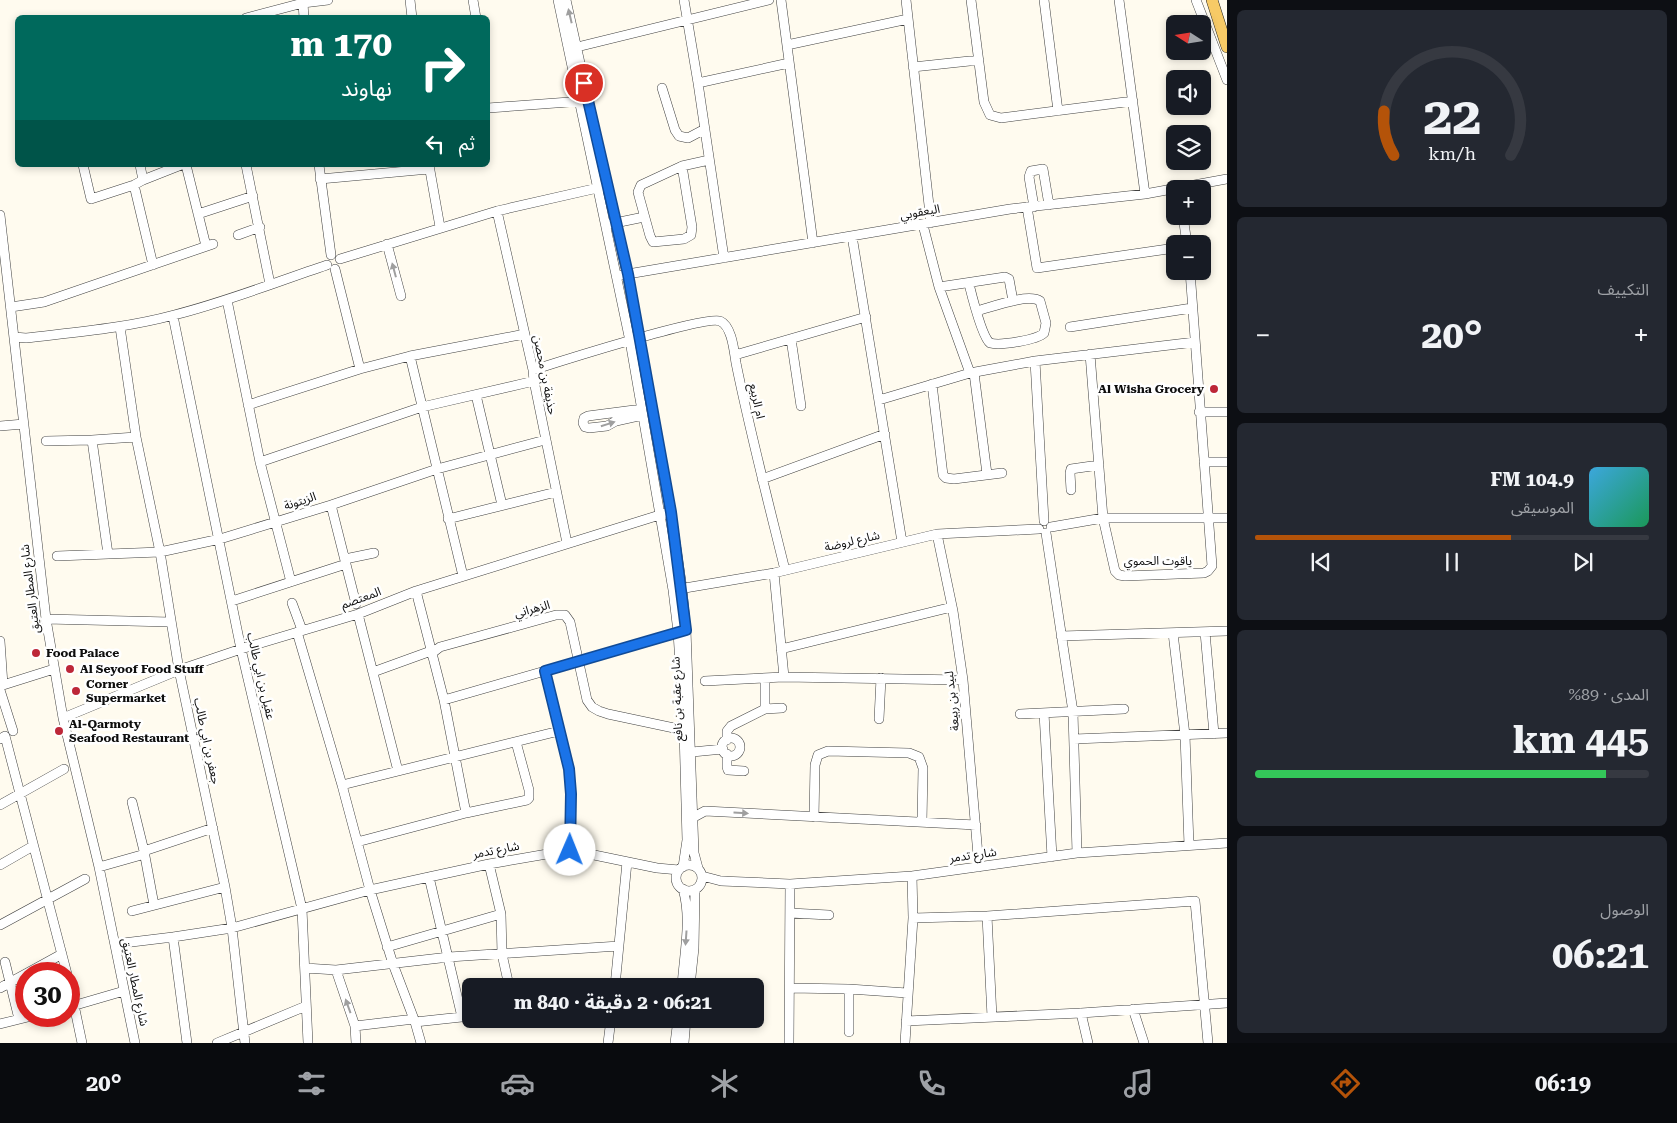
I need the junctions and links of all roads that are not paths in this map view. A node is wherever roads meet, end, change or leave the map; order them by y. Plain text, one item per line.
1 (328, 0) edge
2 (410, 0) edge
3 (473, 0) edge
4 (558, 0) edge
5 (566, 0) edge
6 (684, 0) edge
7 (769, 0) edge
8 (781, 0) edge
9 (906, 0) edge
10 (971, 0) edge
11 (1044, 0) edge
12 (1119, 0) edge
13 (1196, 0) edge
14 (1212, 0) edge
15 (303, 4) junction
16 (258, 15) edge
17 (304, 15) edge
18 (412, 15) edge
19 (476, 15) edge
20 (908, 19) junction
21 (687, 20) junction
22 (787, 45) junction
23 (1227, 47) edge
24 (573, 48) junction
25 (979, 60) junction
26 (789, 64) junction
27 (913, 67) junction
28 (1227, 80) edge
29 (698, 83) junction
30 (662, 88) dead end
31 (588, 100) junction
32 (578, 101) junction
33 (1133, 101) junction
34 (490, 108) edge
35 (1058, 111) junction
36 (705, 129) junction
37 (709, 160) junction
38 (682, 166) junction
39 (83, 167) edge
40 (140, 167) edge
41 (176, 167) edge
42 (186, 167) edge
43 (246, 167) edge
44 (319, 167) edge
45 (429, 167) edge
46 (320, 179) junction
47 (1227, 179) edge
48 (143, 180) junction
49 (1211, 182) edge
50 (134, 186) junction
51 (608, 186) junction
52 (598, 188) junction
53 (1166, 190) edge
54 (1145, 194) junction
55 (253, 196) junction
56 (1049, 205) junction
57 (1030, 207) junction
58 (497, 211) junction
59 (198, 214) junction
60 (0, 215) edge
61 (644, 218) junction
62 (616, 223) junction
63 (927, 224) junction
64 (606, 225) junction
65 (260, 227) junction
66 (440, 227) junction
67 (238, 235) dead end
68 (852, 236) junction
69 (813, 243) junction
70 (387, 244) junction
71 (1166, 249) edge
72 (336, 257) junction
73 (724, 258) junction
74 (154, 265) junction
75 (331, 267) junction
76 (628, 274) junction
77 (617, 277) junction
78 (1190, 280) edge
79 (270, 284) junction
80 (966, 284) junction
81 (940, 289) junction
82 (401, 296) dead end
83 (227, 300) junction
84 (1013, 301) junction
85 (11, 307) junction
86 (1192, 308) junction
87 (977, 311) junction
88 (173, 316) junction
89 (866, 317) junction
90 (120, 327) junction
91 (1070, 327) dead end
92 (525, 334) junction
93 (14, 337) junction
94 (791, 339) junction
95 (635, 340) junction
96 (1195, 342) junction
97 (1090, 354) junction
98 (735, 355) junction
99 (410, 356) junction
100 (1035, 361) junction
101 (360, 369) junction
102 (533, 370) junction
103 (972, 373) junction
104 (534, 380) junction
105 (932, 384) junction
106 (476, 395) junction
107 (879, 400) junction
108 (248, 405) junction
109 (802, 406) dead end
110 (422, 407) junction
111 (643, 412) junction
112 (1199, 412) junction
113 (1227, 412) edge
114 (24, 424) junction
115 (0, 426) edge
116 (884, 434) junction
117 (136, 437) junction
118 (92, 440) junction
119 (545, 440) junction
120 (46, 441) dead end
121 (490, 454) junction
122 (260, 462) junction
123 (1204, 462) junction
124 (1227, 462) edge
125 (1099, 466) junction
126 (437, 469) junction
127 (1002, 473) dead end
128 (988, 474) junction
129 (762, 479) junction
130 (1071, 490) dead end
131 (556, 492) junction
132 (332, 505) junction
133 (502, 505) junction
134 (671, 512) junction
135 (661, 514) junction
136 (448, 518) junction
137 (1103, 518) junction
138 (1227, 518) edge
139 (1209, 519) junction
140 (276, 522) junction
141 (1045, 528) junction
142 (937, 534) junction
143 (220, 539) junction
144 (902, 542) junction
145 (567, 543) junction
146 (160, 552) junction
147 (374, 553) dead end
148 (108, 554) junction
149 (57, 556) dead end
150 (346, 562) junction
151 (786, 570) junction
152 (774, 573) junction
153 (463, 576) junction
154 (291, 582) junction
155 (678, 589) junction
156 (416, 591) junction
157 (232, 600) junction
158 (292, 603) dead end
159 (356, 604) dead end
160 (952, 607) junction
161 (358, 614) junction
162 (46, 619) junction
163 (170, 622) junction
164 (299, 631) junction
165 (682, 631) junction
166 (1227, 631) edge
167 (1205, 632) junction
168 (1173, 633) junction
169 (1061, 636) junction
170 (0, 641) edge
171 (241, 649) junction
172 (781, 649) junction
173 (431, 652) junction
174 (580, 661) junction
175 (54, 669) junction
176 (179, 670) junction
177 (545, 671) junction
178 (373, 672) junction
179 (784, 677) junction
180 (880, 678) junction
181 (765, 679) junction
182 (963, 680) junction
183 (705, 681) dead end
184 (1, 687) edge
185 (444, 700) junction
186 (782, 708) dead end
187 (765, 709) junction
188 (1124, 709) dead end
189 (1073, 712) junction
190 (1044, 713) junction
191 (1020, 714) dead end
192 (63, 718) junction
193 (879, 719) dead end
194 (13, 731) dead end
195 (559, 731) junction
196 (688, 731) junction
197 (1227, 733) edge
198 (1214, 734) junction
199 (1185, 735) junction
200 (2, 737) edge
201 (1074, 739) junction
202 (516, 742) junction
203 (725, 748) junction
204 (692, 752) junction
205 (455, 757) junction
206 (64, 769) dead end
207 (398, 771) junction
208 (744, 771) dead end
209 (342, 785) junction
210 (19, 794) junction
211 (132, 802) dead end
212 (0, 805) edge
213 (466, 813) junction
214 (694, 817) junction
215 (814, 817) junction
216 (922, 822) junction
217 (976, 825) junction
218 (213, 828) junction
219 (357, 842) junction
220 (1227, 843) edge
221 (1190, 845) junction
222 (33, 846) junction
223 (570, 850) junction
224 (144, 852) junction
225 (1078, 853) junction
226 (1052, 857) junction
227 (627, 862) junction
228 (489, 864) junction
229 (0, 865) edge
230 (99, 866) junction
231 (980, 867) junction
232 (657, 868) junction
233 (681, 868) junction
234 (912, 876) junction
235 (429, 877) junction
236 (85, 879) dead end
237 (699, 879) junction
238 (677, 881) junction
239 (790, 884) junction
240 (225, 887) junction
241 (683, 889) junction
242 (370, 890) junction
243 (47, 899) junction
244 (154, 905) junction
245 (302, 909) junction
246 (132, 911) dead end
247 (790, 913) junction
248 (501, 914) junction
249 (830, 915) dead end
250 (987, 916) junction
251 (913, 918) junction
252 (0, 925) edge
253 (232, 928) junction
254 (442, 931) junction
255 (173, 937) junction
256 (115, 944) junction
257 (387, 946) junction
258 (619, 946) junction
259 (62, 954) junction
260 (502, 954) junction
261 (449, 957) junction
262 (5, 962) dead end
263 (64, 962) edge
264 (393, 964) junction
265 (305, 968) junction
266 (336, 970) junction
267 (506, 978) edge
268 (616, 978) edge
269 (683, 978) edge
270 (691, 978) edge
271 (10, 982) junction
272 (0, 988) edge
273 (790, 988) junction
274 (849, 989) junction
275 (124, 991) junction
276 (907, 993) junction
277 (462, 1000) edge
278 (1227, 1003) edge
279 (80, 1004) edge
280 (15, 1005) edge
281 (1204, 1005) junction
282 (306, 1006) junction
283 (1134, 1009) junction
284 (1081, 1013) junction
285 (462, 1016) edge
286 (992, 1017) junction
287 (15, 1020) edge
288 (415, 1020) junction
289 (906, 1021) junction
290 (0, 1024) edge
291 (355, 1026) junction
292 (77, 1027) edge
293 (610, 1028) edge
294 (677, 1028) edge
295 (685, 1028) edge
296 (243, 1032) junction
297 (849, 1032) dead end
298 (81, 1043) edge
299 (136, 1043) edge
300 (187, 1043) edge
301 (217, 1043) edge
302 (245, 1043) edge
303 (308, 1043) edge
304 (356, 1043) edge
305 (421, 1043) edge
306 (608, 1043) edge
307 (675, 1043) edge
308 (684, 1043) edge
309 (789, 1043) edge
310 (904, 1043) edge
311 (1088, 1043) edge
312 (1144, 1043) edge
313 (1208, 1043) edge

1 - 15 street
2 - 18 street
3 - 19 street
4 - 24 street, شارع عقبة بن نافع
24 -> 5 street, شارع عقبة بن نافع
6 - 21 street
7 - 21 street
8 - 22 street
9 - 20 street
10 - 25 street
11 - 35 street
12 - 33 street
13 - 28 street
14 - 23 main road
15 - 16 street
15 - 17 street
20 - 22 street
20 - 27 street
21 - 24 street
21 - 29 street
22 - 26 street
24 - 31 street, شارع عقبة بن نافع
24 - 32 street, شارع عقبة بن نافع
25 - 27 street
25 - 35 street
26 - 29 street
26 - 69 street
27 - 63 street
29 - 36 street
30 - 36 street
31 - 32 street
31 - 51 street, شارع عقبة بن نافع
32 - 34 street
32 - 52 street, شارع عقبة بن نافع
33 - 35 street
33 - 54 street
36 - 37 street
37 - 38 street
37 - 73 street
38 - 61 street
38 - 61 street
39 - 50 street
40 - 48 street
41 - 48 street
42 - 59 street
43 - 55 street
44 - 46 street
45 - 46 street
45 - 66 street
46 - 72 street
47 - 49 street, اليعقوبي
48 - 50 street
50 - 74 street
51 - 52 street
51 - 62 street, شارع عقبة بن نافع
52 - 58 street
52 - 64 street, شارع عقبة بن نافع
53 - 54 street, اليعقوبي
54 - 56 street, اليعقوبي
55 - 59 street
55 - 65 street
56 - 57 street, اليعقوبي
56 - 57 street
57 - 63 street, اليعقوبي
57 - 71 street
58 - 66 street
58 - 92 street, حذيفة بن محصن
59 - 74 street
60 - 85 street, شارع المطار العتيق
61 - 62 street
62 - 64 street
62 - 76 street, شارع عقبة بن نافع
63 - 68 street, اليعقوبي
63 - 81 street
64 - 77 street, شارع عقبة بن نافع
65 - 67 street
65 - 79 street
66 - 70 street
68 - 69 street, اليعقوبي
68 - 89 street
69 - 73 street, اليعقوبي
70 - 72 street
82 -> 70 street
72 - 75 street
73 - 76 street, اليعقوبي
74 - 85 street
75 - 79 street
75 - 101 street
76 - 77 street, اليعقوبي
76 - 95 street, شارع عقبة بن نافع
77 - 95 street, شارع عقبة بن نافع
78 - 86 street, ياقوت الحموي
79 - 83 street
80 - 81 street
80 - 84 street
80 - 87 street
81 - 103 street
83 - 88 street
83 - 108 street
84 - 87 street
84 - 87 street
85 - 93 street, شارع المطار العتيق
86 - 91 street
86 - 96 street, ياقوت الحموي
88 - 90 street
88 - 143 street, عقيل بن ابي طالب
89 - 94 street
89 - 107 street
90 - 93 street
90 - 117 street, جعفر بن ابي طالب
92 - 99 street
92 - 102 street, حذيفة بن محصن
93 - 114 street, شارع المطار العتيق
94 - 98 street
94 - 109 street
95 - 98 street, ام الربيع
95 - 102 street, ام الربيع
95 - 111 street, شارع عقبة بن نافع
95 - 134 street, شارع عقبة بن نافع
96 - 97 street
96 - 112 street, ياقوت الحموي
97 - 100 street
97 - 125 street, ياقوت الحموي
98 - 129 street, ام الربيع
99 - 101 street
99 - 110 street
100 - 103 street
100 - 141 street
101 - 108 street
102 - 104 street, حذيفة بن محصن
103 - 105 street
103 - 128 street
104 - 106 street
104 - 119 street, حذيفة بن محصن
105 - 107 street
105 - 128 street
106 - 110 street
106 - 121 street
107 - 116 street
108 - 122 street
110 - 122 street
110 - 126 street
111 -> 111 street
111 - 135 street, شارع عقبة بن نافع
112 - 113 street
112 - 123 street, ياقوت الحموي
114 - 115 street
114 - 162 street, شارع المطار العتيق
116 - 129 street
116 - 144 street
117 - 118 street
117 - 146 street, جعفر بن ابي طالب
118 - 120 street
118 - 148 street
119 - 121 street, الزيتونة
119 - 131 street, حذيفة بن محصن
121 - 126 street, الزيتونة
121 - 133 street
122 - 140 street
123 - 124 street
123 - 139 street, ياقوت الحموي
125 - 130 street
125 - 137 street, ياقوت الحموي
126 - 132 street, الزيتونة
126 - 136 street
127 - 128 street
129 - 151 street, ام الربيع
131 - 133 street
131 - 145 street, حذيفة بن محصن
132 - 140 street, الزيتونة
132 - 150 street
133 - 136 street
134 - 135 street, المعتصم
134 - 155 street, شارع عقبة بن نافع
135 - 145 street, المعتصم
135 - 155 street, شارع عقبة بن نافع
136 - 153 street
137 - 139 street, شارع لروضة
137 - 139 street, ياقوت الحموي
137 - 141 street, شارع لروضة
138 - 139 street, شارع لروضة
140 - 143 street, الزيتونة
140 - 154 street
141 - 142 street, شارع لروضة
141 - 169 street
142 - 144 street, شارع لروضة
142 - 160 street, لبيد بن ربيعة
143 - 146 street, الزيتونة
143 - 157 street, عقيل بن ابي طالب
144 - 151 street, شارع لروضة
145 - 153 street, المعتصم
146 - 148 street, الزيتونة
146 - 163 street, جعفر بن ابي طالب
147 - 150 street
148 - 149 street, الزيتونة
150 - 154 street
150 - 159 street
151 - 152 street, شارع لروضة
152 - 155 street, شارع لروضة
152 - 172 street
153 - 156 street, المعتصم
154 - 157 street
155 - 165 street, شارع عقبة بن نافع
156 - 161 street, المعتصم
156 - 173 street
157 - 171 street, عقيل بن ابي طالب
158 - 164 street
160 - 172 street
160 - 182 street, لبيد بن ربيعة
161 - 164 street, المعتصم
161 - 178 street
162 - 163 street
162 - 175 street, شارع المطار العتيق
163 - 176 street, جعفر بن ابي طالب
164 - 171 street, المعتصم
164 - 209 street
165 - 174 street
165 - 196 street, شارع عقبة بن نافع
166 - 167 street
167 - 168 street
167 - 198 street
168 - 169 street
168 - 199 street
169 - 189 street
170 - 184 street
171 - 176 street, المعتصم
171 - 245 street, عقيل بن ابي طالب
172 - 179 street
173 - 174 street, الزهراني
173 - 178 street
173 - 185 street
174 - 177 street
174 - 196 street, الزهراني
175 - 184 street
175 - 192 street, شارع المطار العتيق
176 - 192 street, المعتصم
176 - 218 street, جعفر بن ابي طالب
177 - 185 street
177 - 195 street
178 - 207 street
179 - 180 street
179 - 181 street
180 - 182 street
180 - 193 street
181 - 183 street
181 - 187 street
182 - 217 street, لبيد بن ربيعة
184 - 194 street
185 - 205 street
186 - 187 street
187 - 203 street
188 - 189 street
189 - 190 street
189 - 201 street
190 - 191 street
190 - 226 street
192 - 230 street, شارع المطار العتيق
195 - 202 street
195 - 223 street
196 - 204 street, شارع عقبة بن نافع
196 - 233 street, شارع عقبة بن نافع
197 - 198 street
198 - 199 street
199 - 201 street
199 - 221 street
200 - 210 street
201 - 225 street
202 - 205 street
202 - 213 street
203 - 204 street
203 - 208 street
204 - 214 street, شارع عقبة بن نافع
205 - 207 street
205 - 213 street
206 - 210 street
207 - 209 street
209 - 219 street
210 - 212 street
210 - 222 street
211 - 224 street
213 - 219 street
214 -> 215 street
214 - 237 street, شارع عقبة بن نافع
215 - 216 street
215 - 216 street
216 - 217 street
217 - 231 street, لبيد بن ربيعة
218 - 224 street
218 - 240 street, جعفر بن ابي طالب
219 - 242 street
220 - 221 street, شارع تدمر
221 - 225 street, شارع تدمر
222 - 229 street
222 - 243 street
223 - 227 street, شارع تدمر
223 - 228 street, شارع تدمر
224 - 230 street
224 - 244 street
225 - 226 street, شارع تدمر
226 - 231 street, شارع تدمر
227 - 232 street, شارع تدمر
227 - 258 street
228 - 235 street, شارع تدمر
228 - 248 street
230 - 256 street, شارع المطار العتيق
231 - 234 street, شارع تدمر
232 - 233 street, شارع تدمر
232 - 238 street, شارع تدمر
233 - 237 street
233 - 238 street
234 - 239 street, شارع تدمر
234 - 251 street
235 - 242 street, شارع تدمر
235 - 254 street
236 - 243 street
237 - 239 street, شارع تدمر
237 - 241 street
237 - 270 street, شارع عقبة بن نافع
238 - 241 street
239 - 247 street
240 - 244 street
240 - 253 street, جعفر بن ابي طالب
241 -> 269 street
242 - 245 street, شارع تدمر
242 - 257 street
243 - 252 street
243 - 259 street
244 - 246 street
245 - 253 street, شارع تدمر
245 - 265 street, عقيل بن ابي طالب
247 - 249 street
247 - 273 street
248 - 254 street
248 - 260 street
250 - 251 street
250 - 281 street
250 - 286 street
251 - 276 street
253 - 255 street, شارع تدمر
253 - 296 street, جعفر بن ابي طالب
254 - 257 street
254 - 261 street
255 - 256 street, شارع تدمر
255 - 300 street
256 - 275 street, شارع المطار العتيق
257 - 264 street
258 - 260 street
258 - 268 street
259 - 263 street
259 - 271 street
260 - 261 street
260 - 267 street
261 - 264 street
261 - 277 street
262 - 271 street
264 - 266 street
264 - 288 street
265 - 266 street
265 - 282 street, عقيل بن ابي طالب
291 -> 266 street
271 - 272 street
271 - 280 street
273 - 274 street
273 - 309 street
274 - 276 street
274 - 297 street
275 - 279 street
275 - 299 street, شارع المطار العتيق
276 - 289 street
278 - 281 street
281 - 283 street
281 - 313 street
282 - 296 street
282 - 303 street, عقيل بن ابي طالب
283 - 284 street
283 - 312 street
284 - 286 street
284 - 311 street
285 - 288 street
286 - 289 street
287 - 290 street
288 - 291 street
288 - 305 street
289 - 310 street
291 - 304 street
292 - 298 street
293 - 306 street
294 - 307 street
295 - 308 street
296 - 301 street
296 - 302 street, جعفر بن ابي طالب

